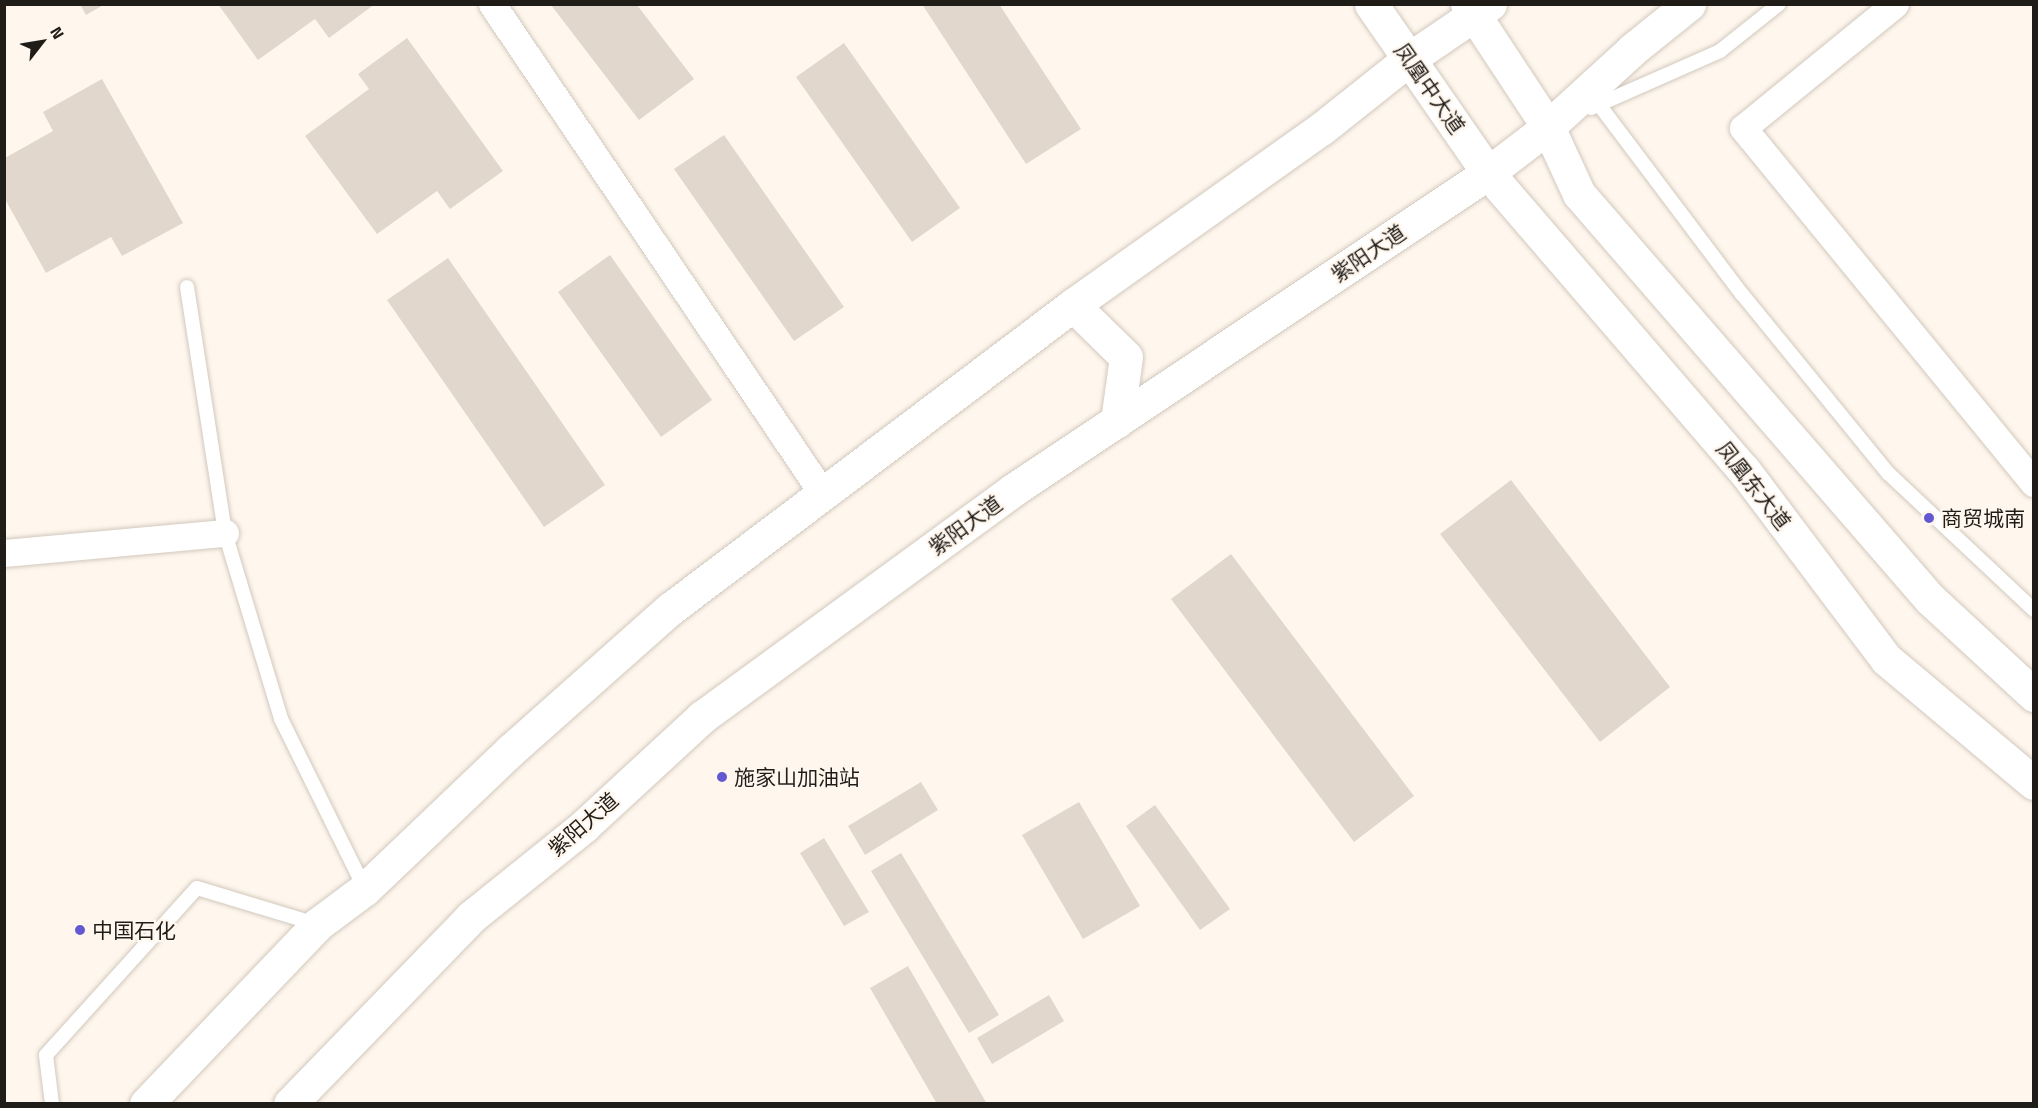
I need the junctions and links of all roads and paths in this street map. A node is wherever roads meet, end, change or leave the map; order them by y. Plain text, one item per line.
1 (492, 4) edge
2 (1371, 4) edge
3 (1689, 4) edge
4 (1779, 4) edge
5 (1896, 4) edge
6 (1478, 7) edge
7 (1409, 59) junction
8 (1594, 97) junction
9 (1548, 127) junction
10 (1488, 172) junction
11 (186, 287) dead end
12 (1073, 305) junction
13 (1117, 421) junction
14 (2034, 483) edge
15 (823, 494) junction
16 (225, 533) junction
17 (4, 553) edge
18 (2034, 609) edge
19 (2034, 695) edge
20 (2034, 783) edge
21 (365, 889) junction
22 (318, 924) junction
23 (52, 1104) edge
24 (146, 1104) edge
25 (290, 1104) edge

1 - 15 street
2 - 7 main road, 凤凰中大道
3 - 8 main road, 紫阳大道
4 - 8 lane
5 - 14 street
6 - 7 main road
6 - 9 main road
7 - 10 main road, 凤凰中大道
7 - 12 main road
8 - 9 main road, 紫阳大道
8 - 18 lane
9 - 10 main road, 紫阳大道
9 - 19 main road
10 - 13 main road, 紫阳大道
10 - 20 main road, 凤凰东大道
11 - 16 lane
12 - 13 main road
12 - 15 main road
13 - 25 main road, 紫阳大道
15 - 21 main road
16 - 17 street
16 - 21 lane
21 - 22 main road
22 - 23 lane
22 - 24 main road

